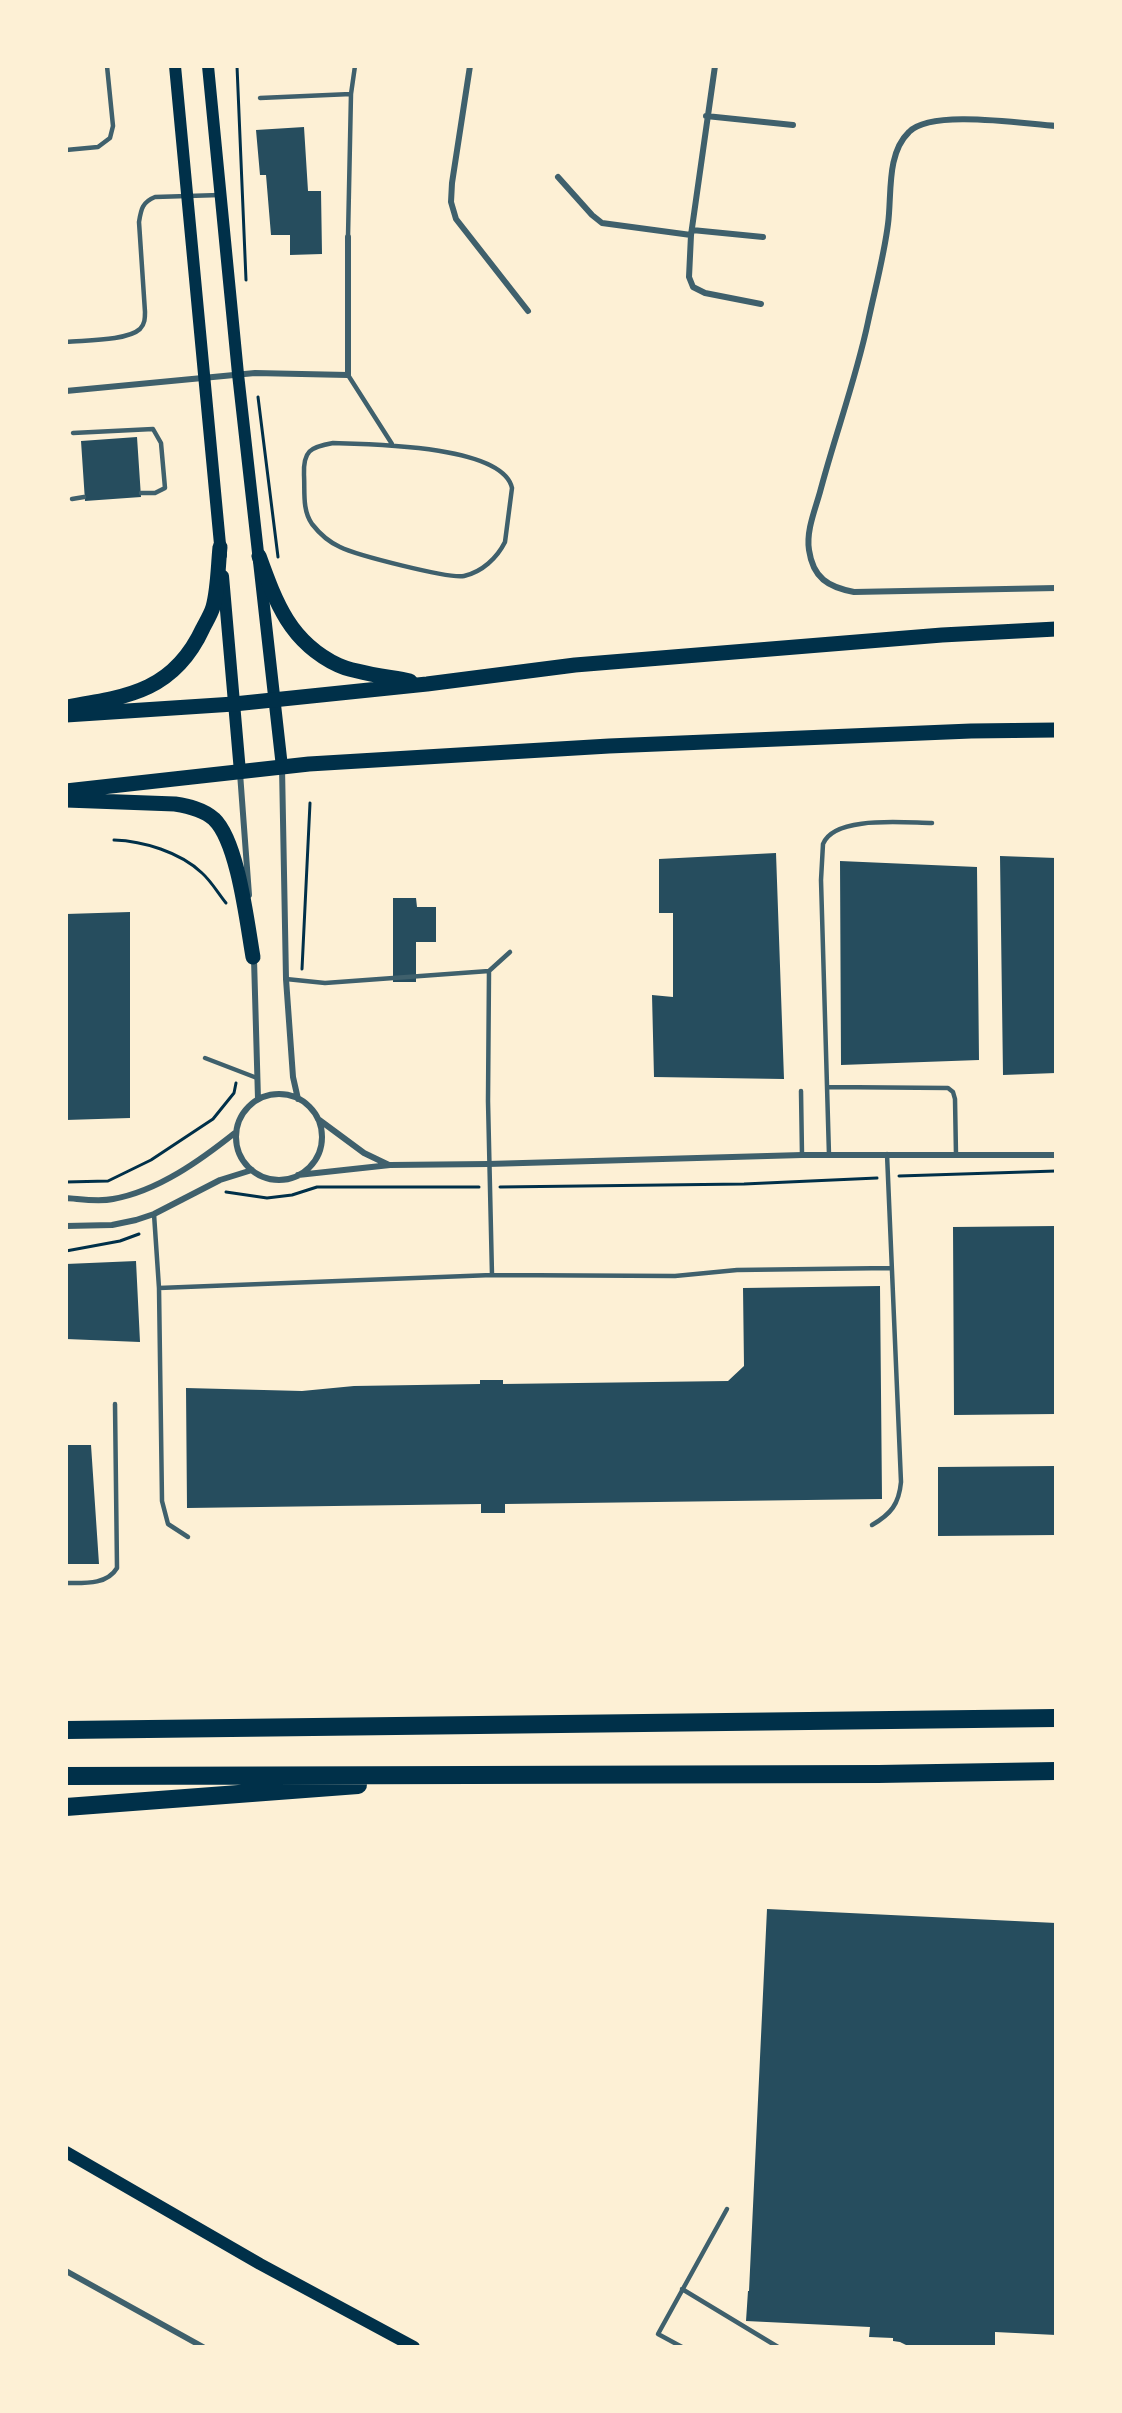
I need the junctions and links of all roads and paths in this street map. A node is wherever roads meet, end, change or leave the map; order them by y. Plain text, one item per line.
1 (107, 66) edge
2 (175, 66) edge
3 (208, 66) edge
4 (355, 66) edge
5 (470, 66) edge
6 (715, 66) edge
7 (351, 94) junction
8 (260, 98) dead end
9 (706, 116) junction
10 (793, 125) dead end
11 (1056, 126) edge
12 (66, 150) edge
13 (558, 177) dead end
14 (222, 195) junction
15 (188, 196) junction
16 (692, 233) junction
17 (348, 237) joint
18 (763, 237) dead end
19 (761, 304) dead end
20 (528, 311) dead end
21 (66, 342) edge
22 (238, 374) junction
23 (348, 375) junction
24 (205, 378) junction
25 (66, 391) edge
26 (73, 433) dead end
27 (392, 444) junction
28 (141, 493) dead end
29 (84, 497) dead end
30 (72, 499) dead end
31 (220, 547) junction
32 (259, 556) junction
33 (1056, 588) edge
34 (1056, 629) edge
35 (427, 684) junction
36 (275, 698) junction
37 (234, 704) junction
38 (66, 707) edge
39 (66, 716) edge
40 (1056, 730) edge
41 (282, 767) junction
42 (240, 772) junction
43 (66, 791) edge
44 (66, 800) edge
45 (310, 803) dead end
46 (932, 823) dead end
47 (114, 840) dead end
48 (232, 911) dead end
49 (510, 952) dead end
50 (254, 957) junction
51 (489, 972) junction
52 (286, 979) junction
53 (301, 982) junction
54 (205, 1058) dead end
55 (239, 1072) junction
56 (257, 1078) junction
57 (827, 1086) junction
58 (801, 1091) dead end
59 (258, 1099) junction
60 (298, 1099) junction
61 (317, 1118) junction
62 (236, 1132) junction
63 (887, 1154) junction
64 (802, 1155) junction
65 (829, 1155) junction
66 (956, 1155) junction
67 (1056, 1155) edge
68 (488, 1164) junction
69 (390, 1165) junction
70 (252, 1170) junction
71 (1056, 1171) edge
72 (298, 1175) junction
73 (888, 1177) junction
74 (66, 1182) edge
75 (489, 1187) junction
76 (216, 1197) dead end
77 (66, 1198) edge
78 (154, 1214) junction
79 (66, 1226) edge
80 (155, 1228) junction
81 (66, 1251) edge
82 (891, 1268) junction
83 (492, 1275) junction
84 (159, 1288) junction
85 (115, 1404) dead end
86 (872, 1525) dead end
87 (188, 1537) dead end
88 (66, 1583) edge
89 (1056, 1718) edge
90 (66, 1730) edge
91 (1056, 1771) edge
92 (479, 1773) junction
93 (66, 1776) edge
94 (66, 1807) edge
95 (66, 2152) edge
96 (727, 2209) dead end
97 (66, 2271) edge
98 (682, 2289) junction
99 (203, 2347) edge
100 (414, 2347) edge
101 (682, 2347) edge
102 (778, 2347) edge

1 - 12 lane
2 - 15 main road
3 - 14 main road
4 - 7 lane
5 - 20 street
6 - 9 street
7 - 8 lane
7 - 17 lane
9 - 10 street
9 - 16 street
11 - 33 street
13 - 16 street
14 - 15 lane
14 - 22 main road
15 - 21 lane
15 - 24 main road
16 - 18 street
16 - 19 street
17 - 23 street
22 - 23 street
22 - 24 street
22 - 32 main road
23 - 27 lane
24 - 25 street
24 - 31 main road
26 - 28 lane
27 - 27 lane
29 - 30 lane
31 - 37 main road
31 - 38 main road
32 - 35 main road
32 - 36 main road
34 - 35 main road
35 - 36 main road
36 - 37 main road
36 - 41 main road
37 - 39 main road
37 - 42 main road
40 - 41 main road
41 - 42 main road
41 - 52 street
42 - 43 main road
42 - 50 street
44 - 50 main road
45 - 53 path
46 - 57 lane
47 - 48 path
49 - 51 lane
50 - 56 street
51 - 53 lane
51 - 68 lane
52 - 53 lane
52 - 60 street
54 - 55 lane
55 - 56 lane
55 - 74 path
56 - 59 street
57 - 65 lane
57 - 66 lane
58 - 64 lane
59 - 60 street
59 - 62 street
60 - 61 street
61 - 69 street
61 - 72 street
62 - 70 street
62 - 77 street
63 - 65 street
63 - 66 street
63 - 73 lane
64 - 65 street
64 - 68 street
66 - 67 street
68 - 69 street
68 - 75 lane
69 - 72 street
70 - 72 street
70 - 78 street
71 - 73 path
73 - 75 path
73 - 82 lane
75 - 76 path
75 - 83 lane
78 - 79 street
78 - 80 lane
80 - 81 path
80 - 84 lane
82 - 83 lane
82 - 86 lane
83 - 84 lane
84 - 87 lane
85 - 88 lane
89 - 90 highway
91 - 92 highway
92 - 93 highway
92 - 94 highway
95 - 100 main road
96 - 98 lane
97 - 99 street
98 - 101 lane
98 - 102 lane

